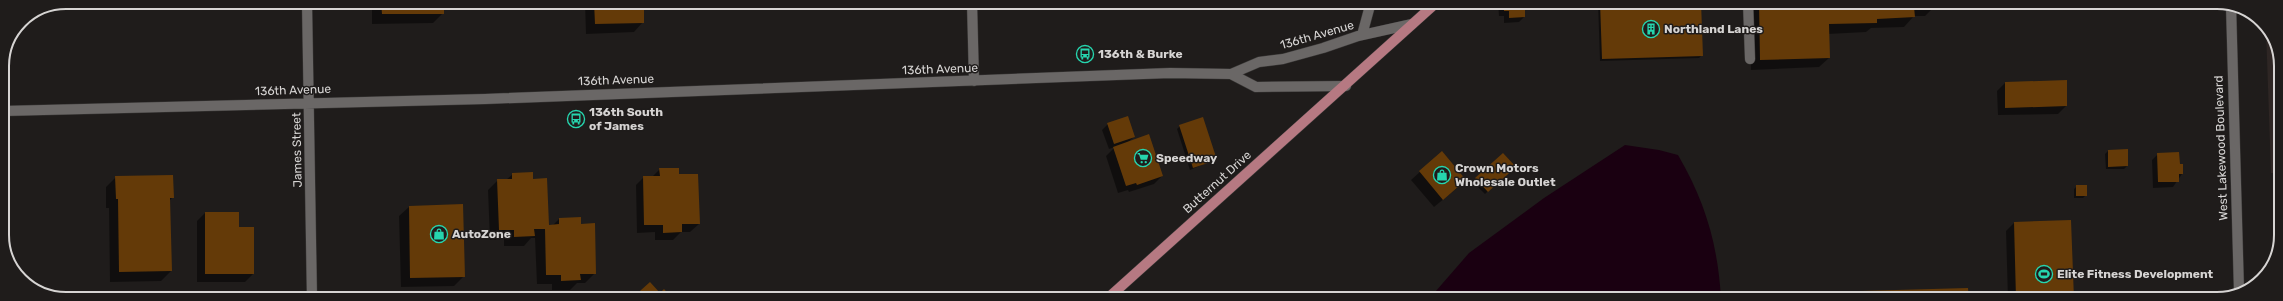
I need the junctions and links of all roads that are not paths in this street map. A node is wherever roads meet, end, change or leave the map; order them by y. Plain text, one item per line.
1 (307, 9) edge
2 (972, 9) edge
3 (1369, 9) edge
4 (1429, 9) edge
5 (1748, 9) edge
6 (2231, 11) edge
7 (1412, 24) junction
8 (1362, 35) junction
9 (1750, 59) dead end
10 (1231, 74) junction
11 (974, 81) junction
12 (1346, 86) junction
13 (309, 103) junction
14 (9, 111) edge
15 (2238, 288) edge
16 (312, 292) edge
17 (1115, 292) edge

1 - 13 street, James Street
2 - 11 street
3 - 8 street
4 - 7 main road, Butternut Drive
5 - 9 street
6 - 15 street, West Lakewood Boulevard
7 - 8 street, 136th Avenue
7 - 12 main road, Butternut Drive
8 - 10 street, 136th Avenue
10 - 11 street, 136th Avenue
10 - 12 street, 136th Avenue
11 - 13 street, 136th Avenue
12 - 17 main road, Butternut Drive
13 - 14 street, 136th Avenue
13 - 16 street, James Street

